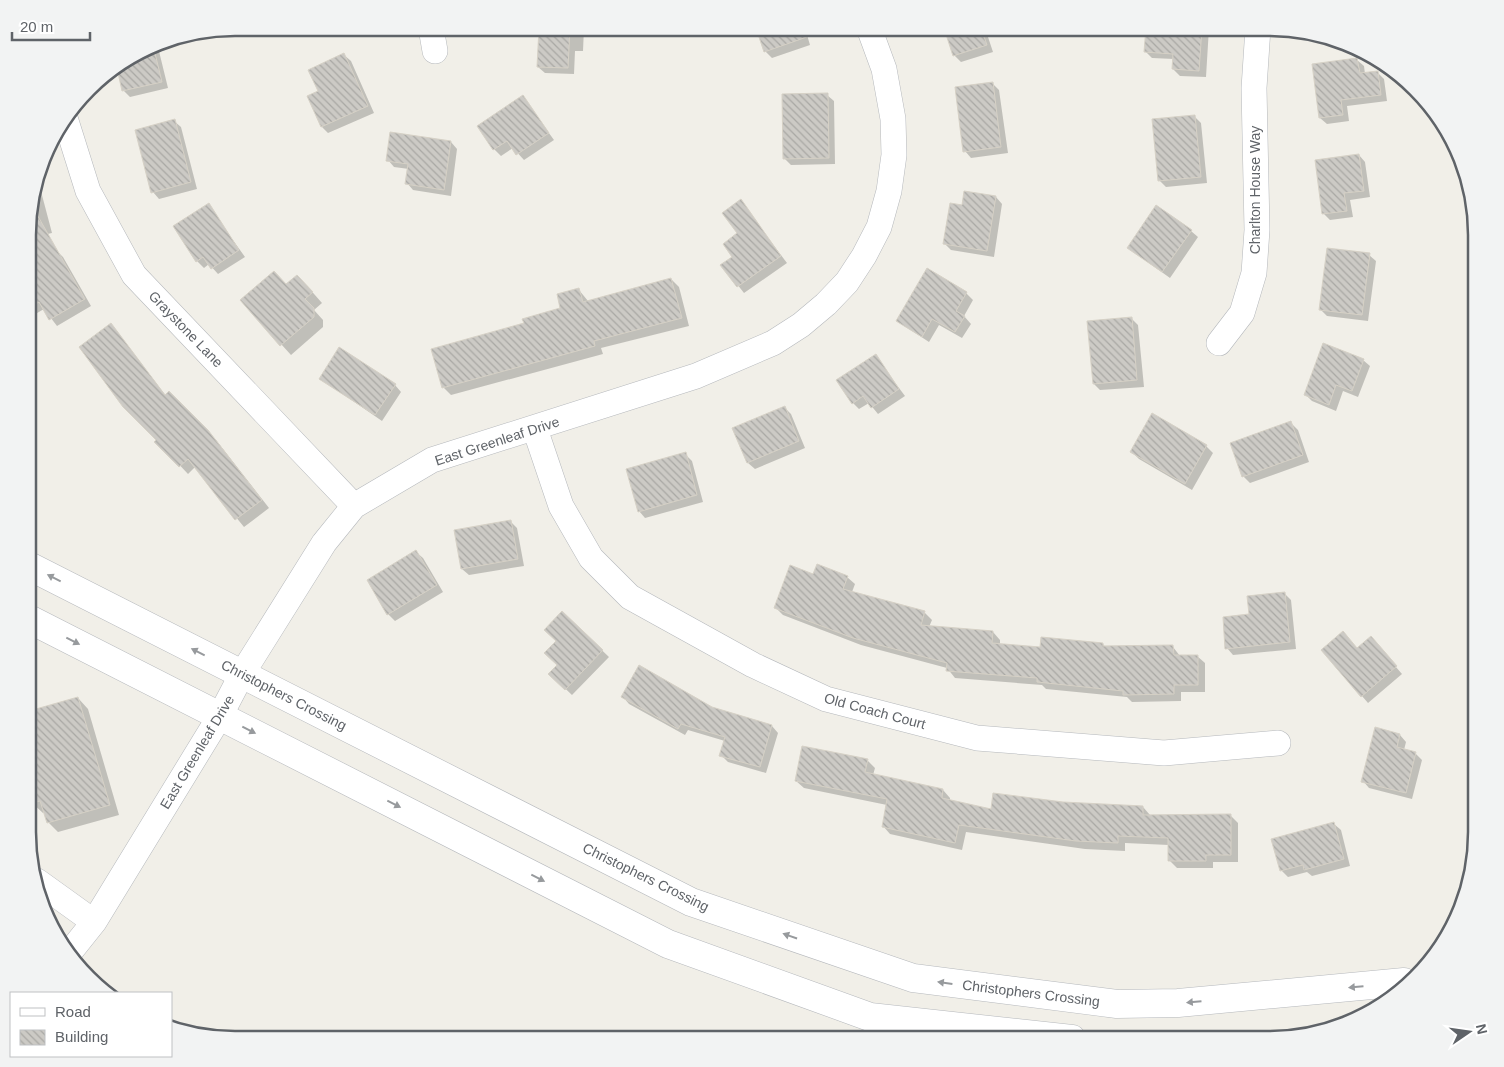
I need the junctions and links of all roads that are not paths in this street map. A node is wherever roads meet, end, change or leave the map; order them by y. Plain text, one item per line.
1 (872, 36) edge
2 (1257, 36) edge
3 (68, 128) edge
4 (1219, 343) dead end
5 (535, 429) junction
6 (354, 506) junction
7 (36, 570) edge
8 (36, 623) edge
9 (242, 674) junction
10 (220, 716) junction
11 (1278, 743) dead end
12 (44, 886) edge
13 (94, 922) junction
14 (74, 948) edge
15 (1398, 983) edge
16 (999, 1031) edge

1 - 5 street, East Greenleaf Drive
2 - 4 street, Charlton House Way
3 - 6 street, Graystone Lane
5 - 6 street, East Greenleaf Drive
5 - 11 street, Old Coach Court
6 - 9 street, East Greenleaf Drive
9 -> 7 street, Christophers Crossing
8 -> 10 street
9 - 10 street, East Greenleaf Drive
15 -> 9 street, Christophers Crossing
10 - 13 street, East Greenleaf Drive
10 -> 16 street
12 - 13 street
13 - 14 street, East Greenleaf Drive

